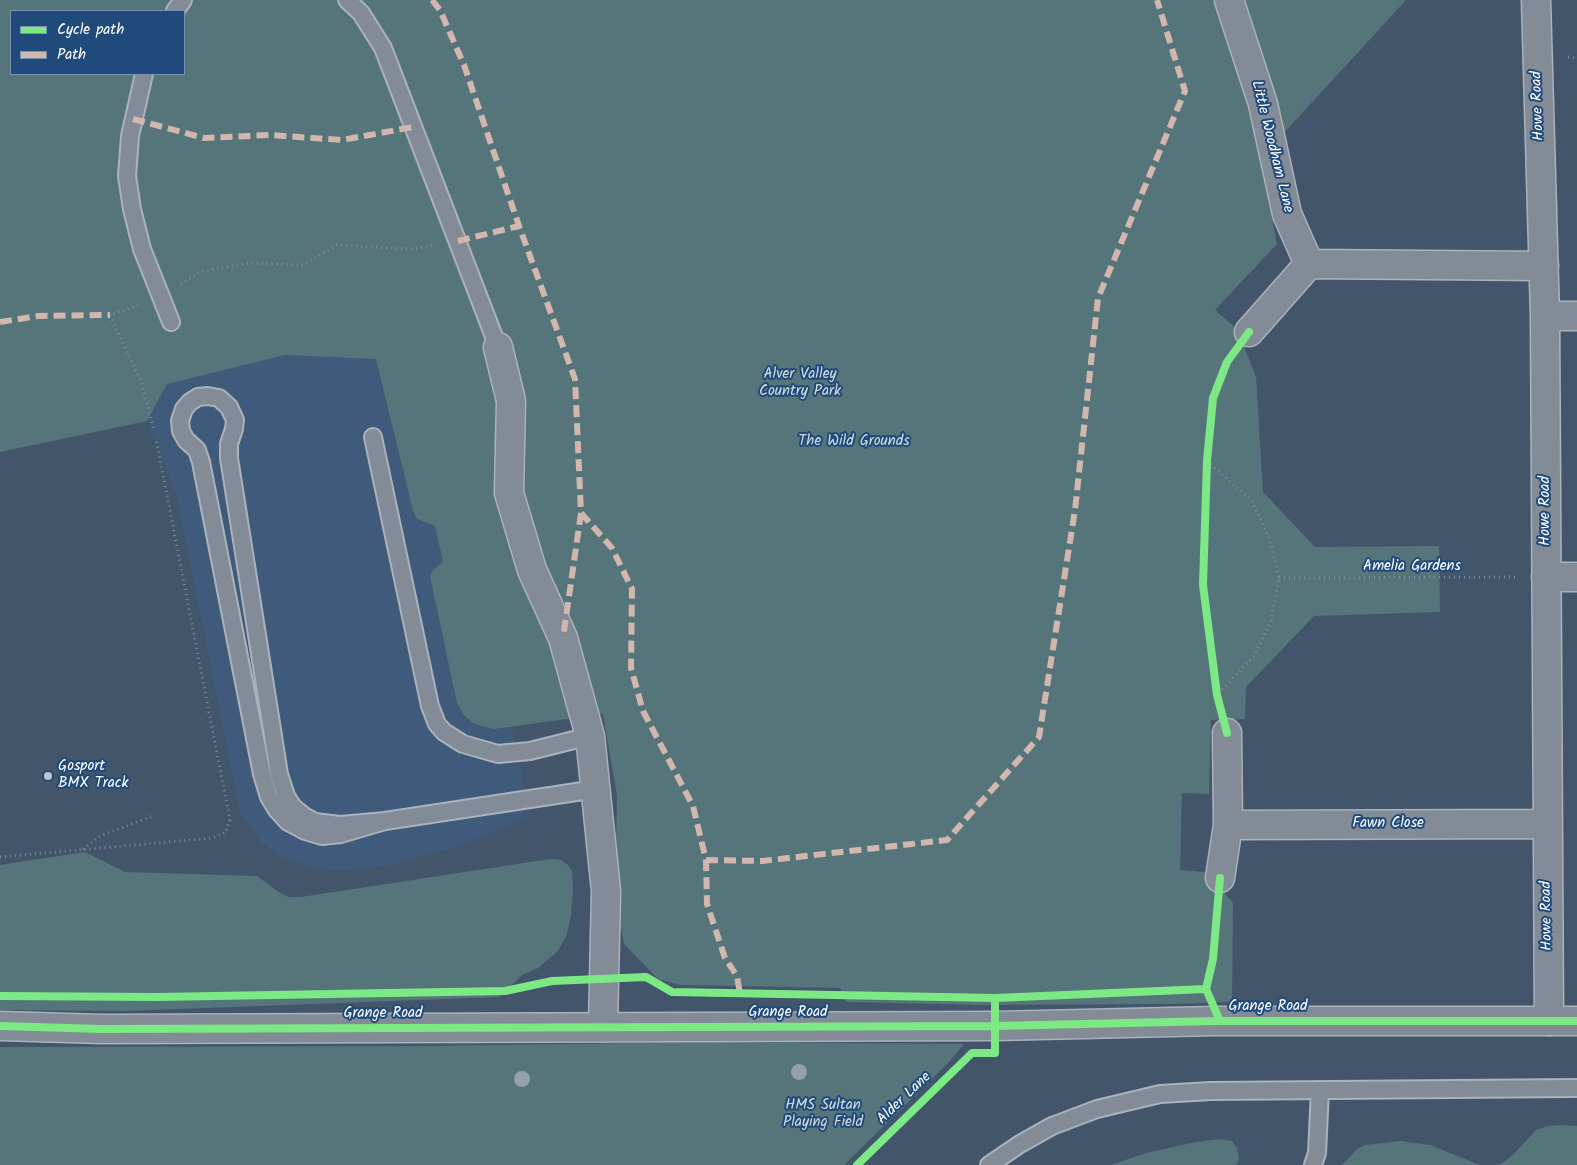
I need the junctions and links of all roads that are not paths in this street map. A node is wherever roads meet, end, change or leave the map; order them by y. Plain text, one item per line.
1 (347, 0) edge
2 (1229, 0) edge
3 (1536, 0) edge
4 (144, 75) edge
5 (1309, 264) junction
6 (1544, 266) junction
7 (1545, 316) junction
8 (1577, 316) edge
9 (171, 322) dead end
10 (1249, 332) dead end
11 (498, 347) joint
12 (373, 437) dead end
13 (1546, 577) junction
14 (1577, 577) edge
15 (1227, 733) road end
16 (590, 736) junction
17 (596, 789) junction
18 (385, 821) junction
19 (1547, 824) junction
20 (1228, 825) junction
21 (1220, 878) dead end
22 (1549, 1021) junction
23 (1577, 1021) edge
24 (0, 1026) edge
25 (604, 1027) junction
26 (1577, 1088) edge
27 (1320, 1090) junction
28 (989, 1165) edge
29 (1313, 1165) edge

1 - 11 lane
2 - 5 street, Little Woodham Lane
3 - 6 street, Howe Road
4 - 9 lane
5 - 6 street
5 - 10 street
6 - 7 street, Howe Road
7 - 8 street
7 - 13 street, Howe Road
11 - 16 street
12 - 16 lane
13 - 14 street
13 - 19 street, Howe Road
15 - 20 street
16 - 17 street
17 - 18 lane
17 - 25 street
18 - 18 lane
19 - 20 street, Fawn Close
19 - 22 street, Howe Road
20 - 21 street
22 - 23 street, Grange Road
22 - 25 street, Grange Road
24 - 25 street, Grange Road
26 - 27 lane
27 - 28 lane
27 - 29 lane

